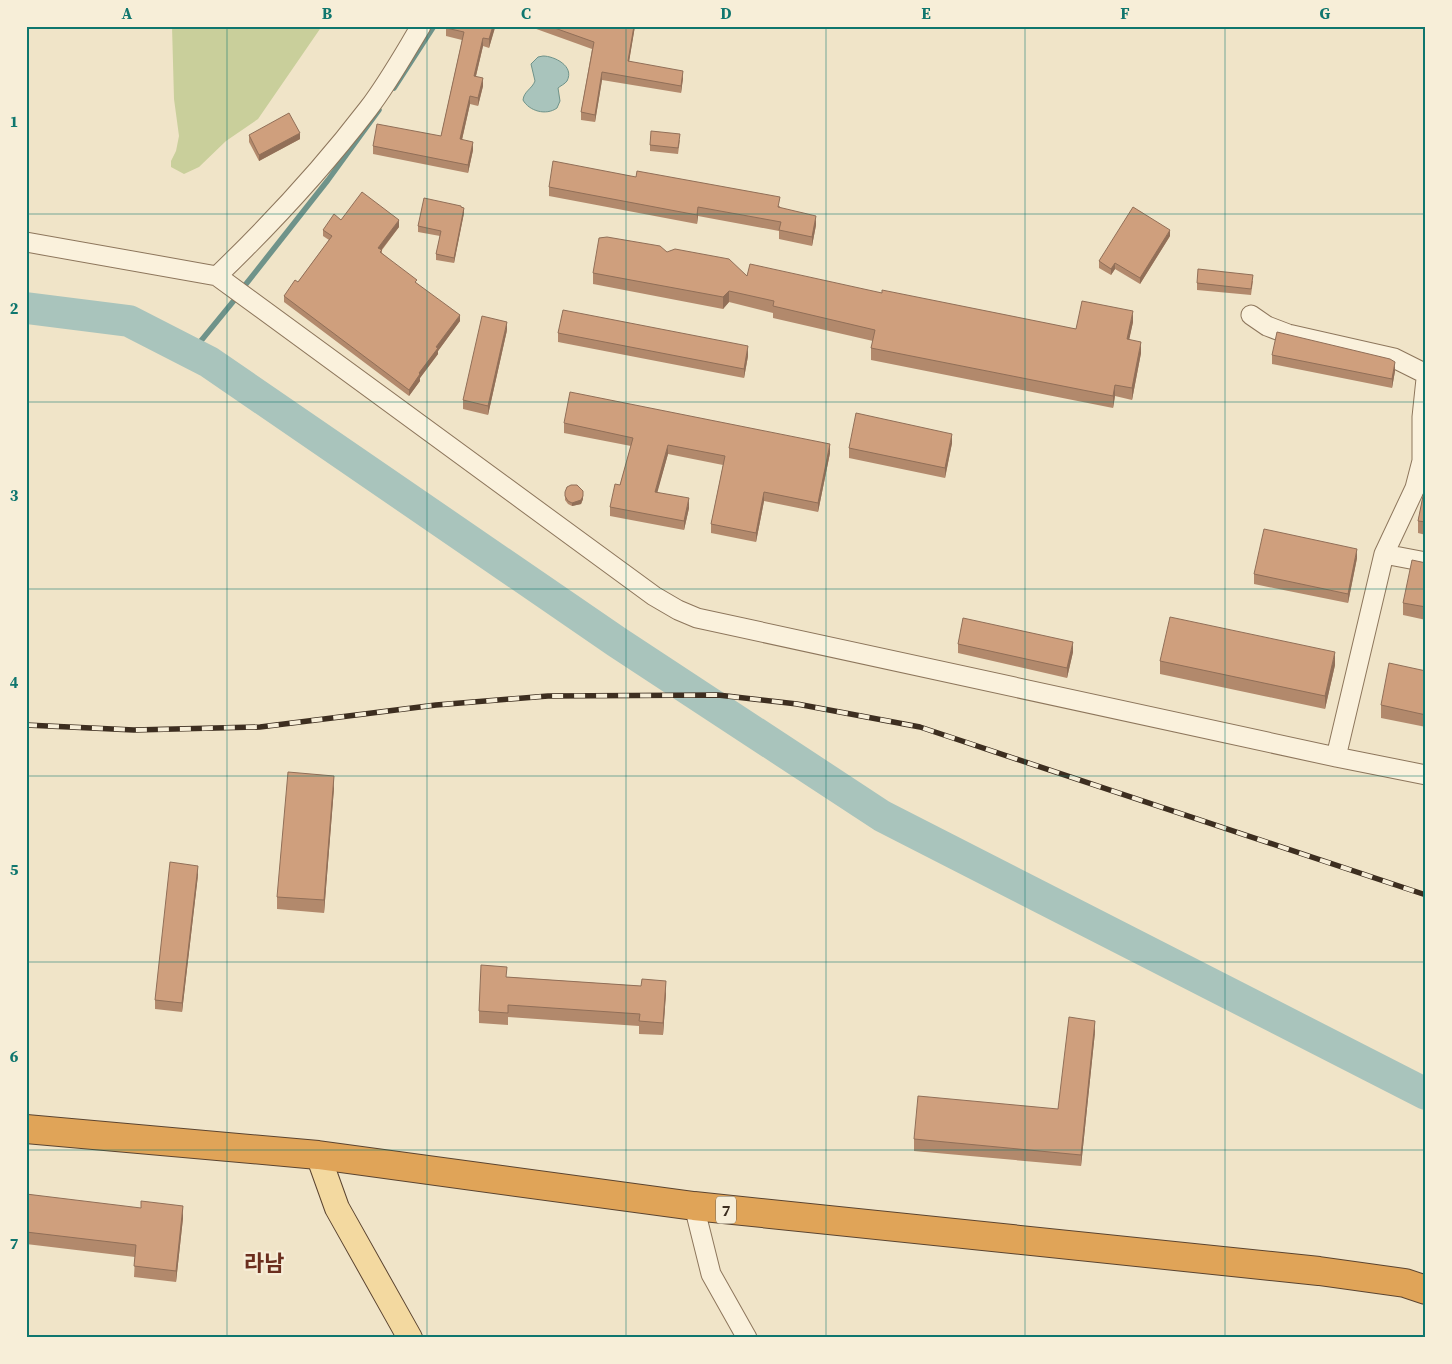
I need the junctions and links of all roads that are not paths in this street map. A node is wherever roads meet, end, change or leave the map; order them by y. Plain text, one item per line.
1 (421, 26) edge
2 (26, 242) edge
3 (217, 276) junction
4 (1251, 315) dead end
5 (1426, 374) edge
6 (1426, 379) edge
7 (1384, 554) junction
8 (1426, 562) edge
9 (1336, 757) junction
10 (1426, 775) edge
11 (26, 1129) edge
12 (318, 1155) junction
13 (694, 1206) junction
14 (1426, 1290) edge
15 (410, 1338) edge
16 (747, 1338) edge

1 - 3 street
2 - 3 street
3 - 9 street
4 - 5 street
6 - 7 street
7 - 8 street
7 - 9 street
9 - 10 street
11 - 12 highway, 7
12 - 13 highway, 7
12 - 15 main road
13 - 14 highway, 7
13 - 16 street

